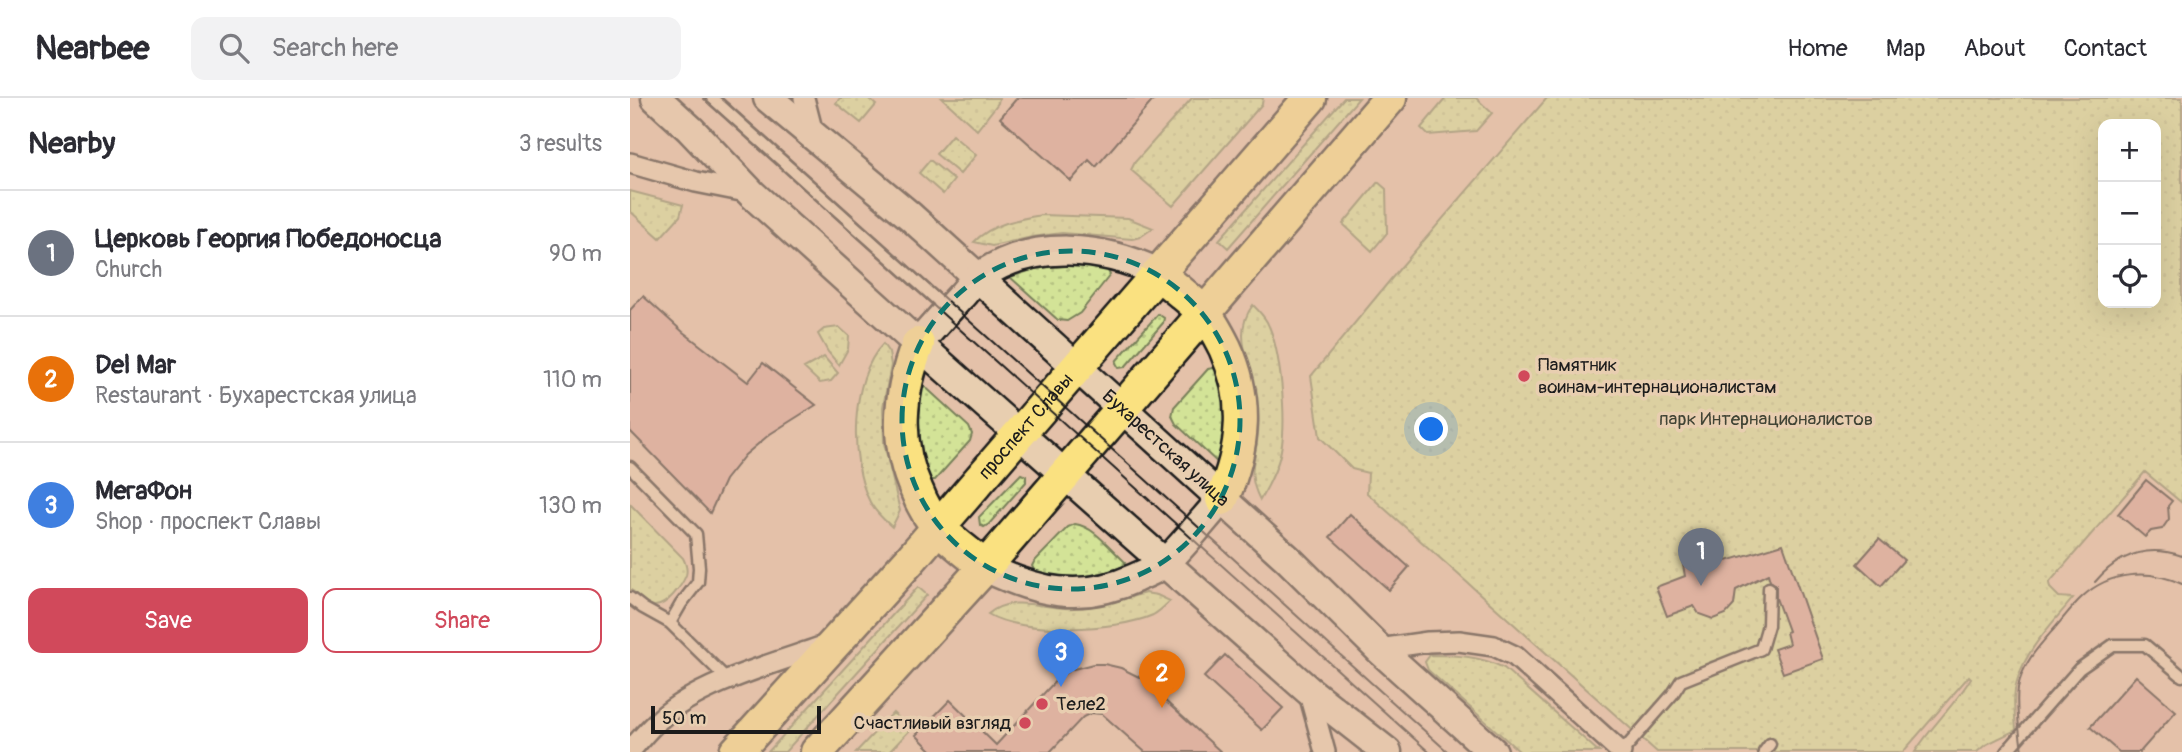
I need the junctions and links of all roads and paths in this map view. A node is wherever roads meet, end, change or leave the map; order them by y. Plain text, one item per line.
1 (656, 98) edge
2 (712, 98) edge
3 (768, 98) edge
4 (804, 98) edge
5 (1310, 98) edge
6 (1390, 98) edge
7 (1286, 112) edge
8 (813, 133) junction
9 (630, 163) edge
10 (752, 194) junction
11 (1158, 273) junction
12 (978, 277) junction
13 (948, 310) junction
14 (1203, 313) junction
15 (918, 344) junction
16 (1076, 368) junction
17 (1121, 409) junction
18 (1021, 433) junction
19 (630, 467) edge
20 (1066, 474) junction
21 (1222, 499) junction
22 (939, 527) junction
23 (1166, 562) junction
24 (985, 567) junction
25 (1769, 588) dead end
26 (630, 598) edge
27 (670, 624) junction
28 (837, 642) junction
29 (1379, 649) junction
30 (2182, 676) edge
31 (728, 680) junction
32 (1308, 690) junction
33 (630, 751) edge
34 (736, 752) edge
35 (817, 752) edge
36 (1325, 752) edge
37 (1387, 752) edge
38 (1493, 752) edge
39 (1621, 752) edge
40 (2006, 752) edge

1 - 10 main road
2 - 13 lane
3 - 8 main road, Бухарестская улица
4 - 8 street
5 - 7 main road, проспект Славы
6 - 14 main road
7 - 11 main road, проспект Славы
8 - 12 main road, Бухарестская улица
9 - 10 street
10 - 15 main road
11 - 12 main road
11 - 14 main road
11 - 16 main road, проспект Славы
12 - 13 main road
12 - 16 main road, Бухарестская улица
13 - 15 main road
14 - 17 main road
14 - 21 main road
15 - 18 main road
15 - 22 main road
16 - 17 main road, Бухарестская улица
16 - 18 main road, проспект Славы
17 - 20 main road
17 - 21 main road, Бухарестская улица
18 - 20 main road
18 - 22 main road, проспект Славы
19 - 27 lane
20 - 23 main road
20 - 24 main road
21 - 23 main road
21 - 29 main road, Бухарестская улица
22 - 24 main road
22 - 28 main road, проспект Славы
23 - 24 main road
23 - 32 main road
24 - 35 main road
25 - 39 lane
26 - 27 lane
27 - 31 lane
28 - 31 street
28 - 34 main road, проспект Славы
29 - 38 main road, Бухарестская улица
29 - 39 street
30 - 40 lane
31 - 33 street
32 - 36 street
32 - 37 main road

